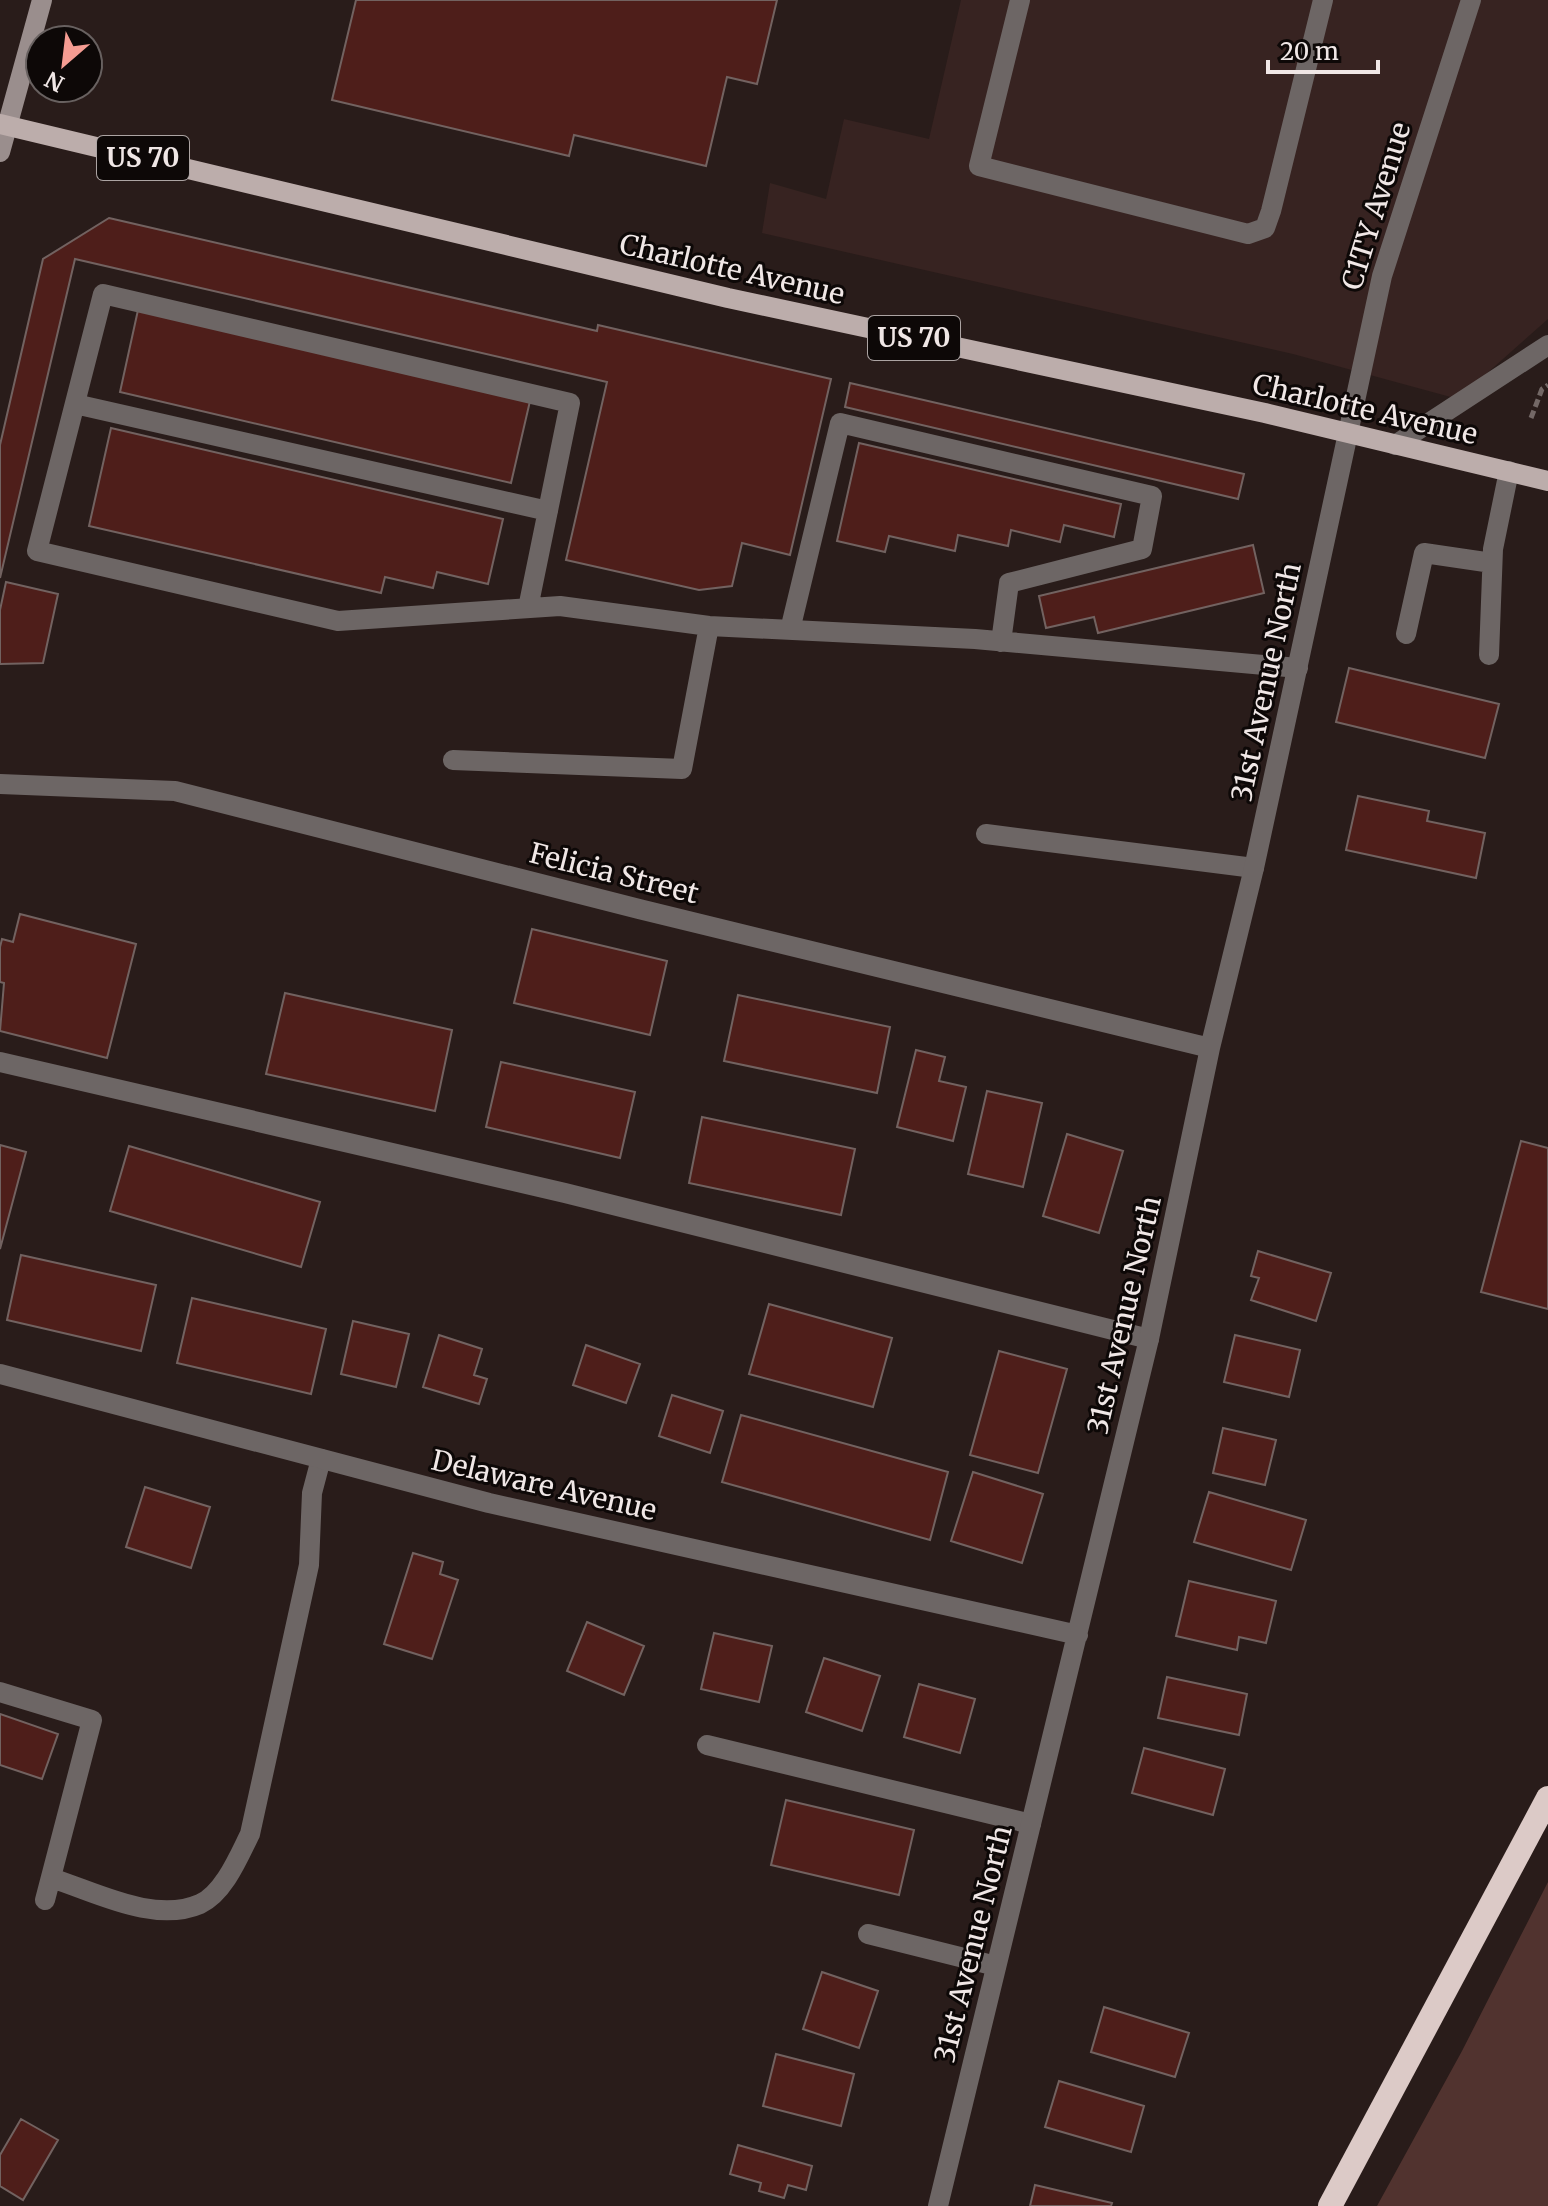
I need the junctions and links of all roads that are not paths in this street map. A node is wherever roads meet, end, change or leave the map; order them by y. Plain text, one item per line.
1 (42, 0) edge
2 (1020, 0) edge
3 (1323, 0) edge
4 (1471, 0) edge
5 (3, 125) edge
6 (0, 152) edge
7 (1548, 345) edge
8 (75, 404) junction
9 (1348, 432) junction
10 (1395, 445) junction
11 (1509, 471) junction
12 (1548, 481) edge
13 (548, 511) junction
14 (1492, 563) junction
15 (528, 608) junction
16 (709, 626) junction
17 (790, 630) junction
18 (1406, 634) dead end
19 (1001, 642) junction
20 (1489, 655) dead end
21 (1298, 668) junction
22 (453, 760) dead end
23 (0, 784) edge
24 (986, 834) dead end
25 (1254, 868) junction
26 (1210, 1048) junction
27 (0, 1062) edge
28 (1149, 1339) junction
29 (0, 1374) edge
30 (321, 1459) junction
31 (1078, 1635) junction
32 (0, 1692) edge
33 (707, 1745) dead end
34 (1548, 1798) edge
35 (1031, 1824) junction
36 (51, 1878) junction
37 (45, 1900) dead end
38 (868, 1934) dead end
39 (996, 1966) junction
40 (938, 2206) edge
41 (1330, 2206) edge

1 - 5 main road
2 - 3 street
4 - 9 street, C1TY Avenue
5 - 6 main road
5 - 9 main road, Charlotte Avenue / US 70
7 - 10 street
8 - 13 street
8 - 13 street
8 - 15 street
9 - 10 main road, Charlotte Avenue / US 70
9 - 21 street, 31st Avenue North
10 - 11 main road, Charlotte Avenue / US 70
11 - 12 main road, Charlotte Avenue / US 70
11 - 14 street
13 - 15 street
14 - 18 street
14 - 20 street
15 - 16 street
16 - 17 street
16 - 22 street
17 - 19 street
17 - 19 street
19 - 21 street
21 - 25 street, 31st Avenue North
23 - 26 street, Felicia Street
24 - 25 street
25 - 26 street, 31st Avenue North
26 - 28 street, 31st Avenue North
27 - 28 street
28 - 31 street, 31st Avenue North
29 - 30 street, Delaware Avenue
30 - 31 street, Delaware Avenue
30 - 36 street
31 - 35 street, 31st Avenue North
32 - 36 street
33 - 35 street
34 - 41 highway
35 - 39 street, 31st Avenue North
36 - 37 street
38 - 39 street
39 - 40 street, 31st Avenue North

